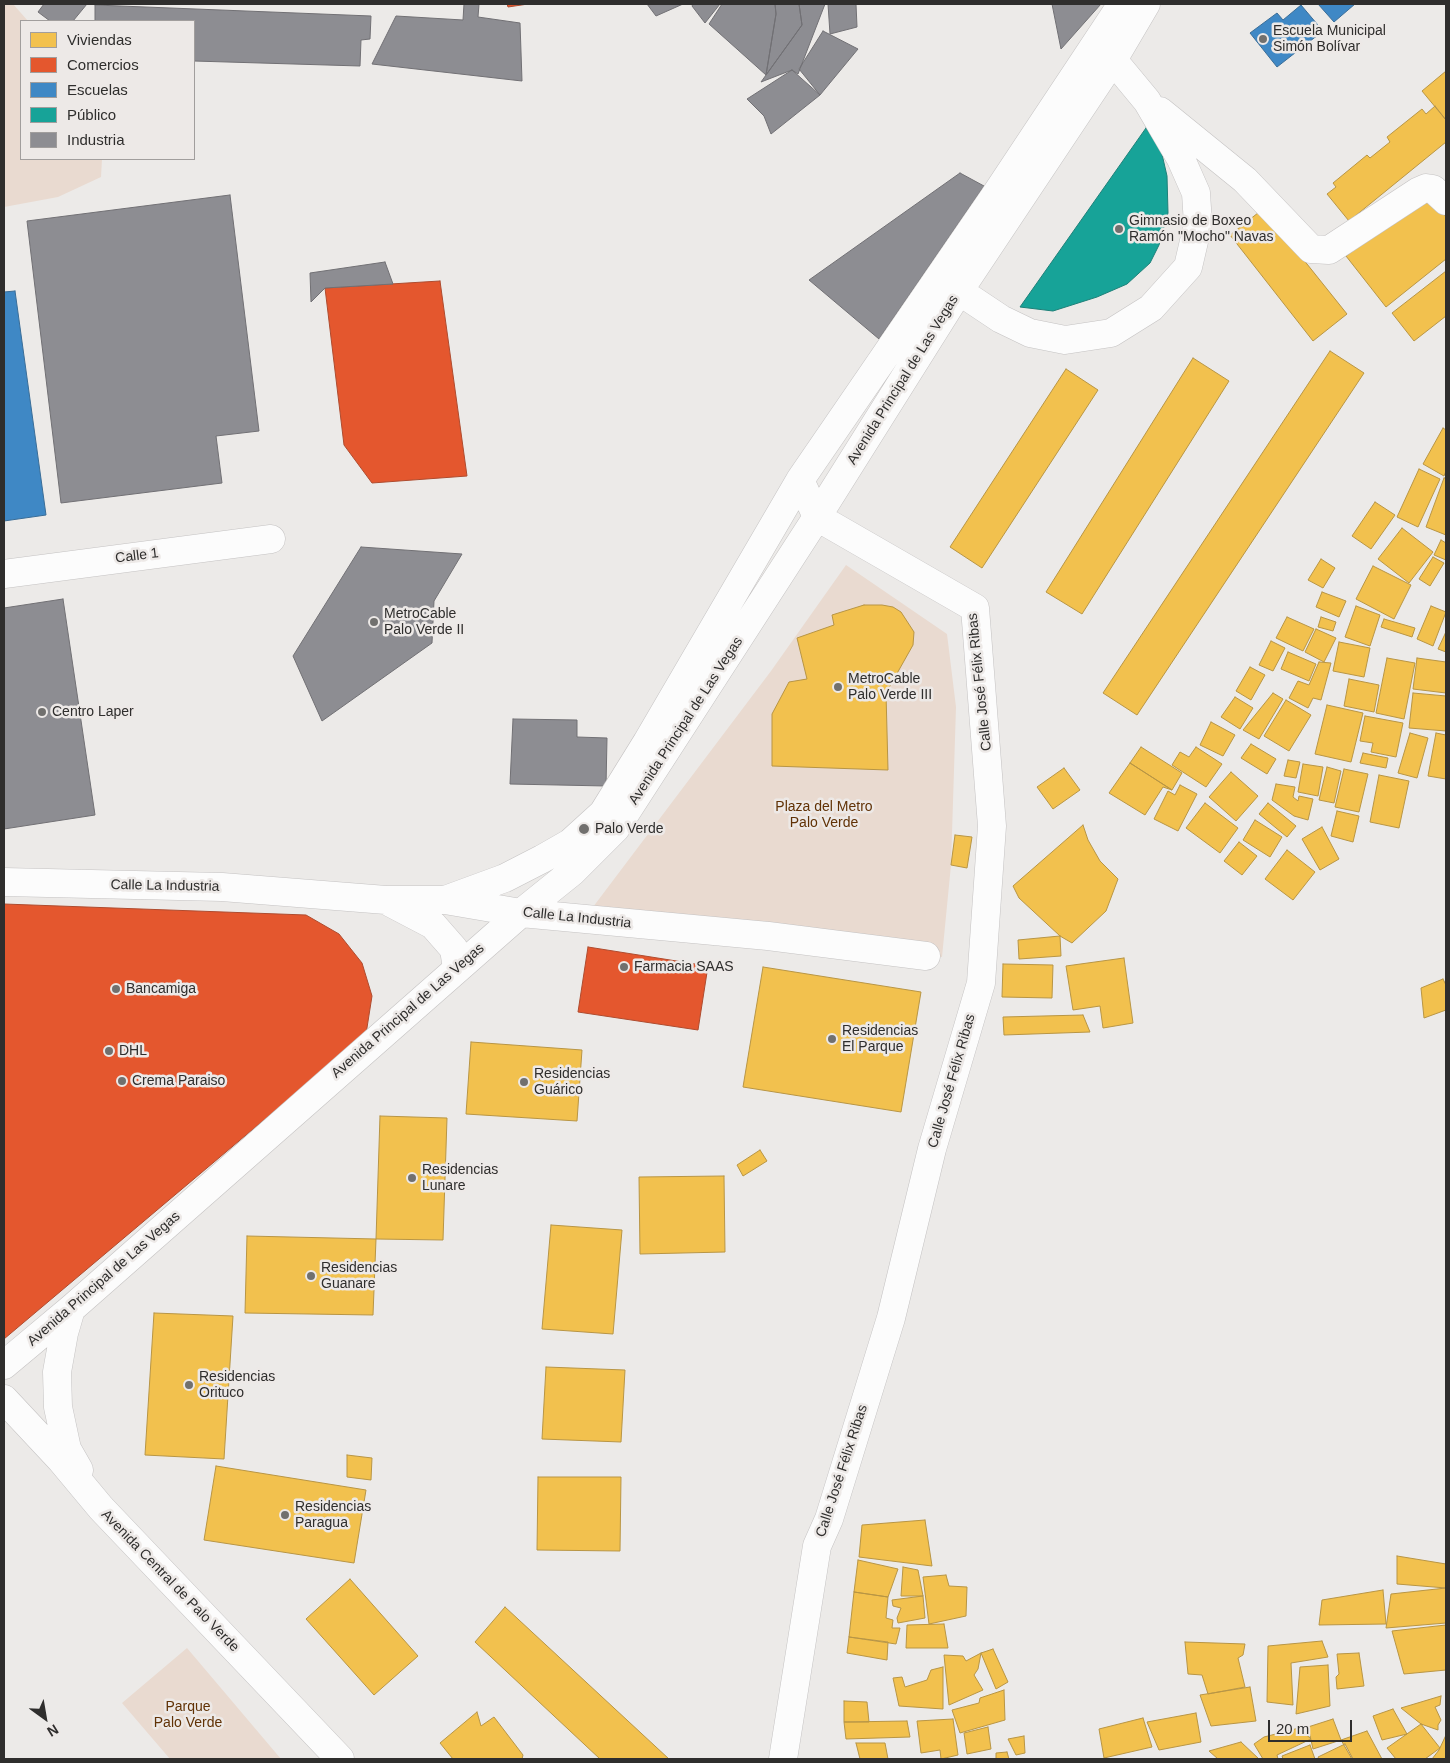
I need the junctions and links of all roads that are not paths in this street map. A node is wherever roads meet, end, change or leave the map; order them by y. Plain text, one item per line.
1 (1122, 4) edge
2 (1146, 4) edge
3 (1113, 60) junction
4 (1147, 101) junction
5 (1446, 201) edge
6 (959, 291) junction
7 (800, 480) junction
8 (817, 517) junction
9 (271, 539) dead end
10 (4, 574) edge
11 (4, 882) edge
12 (386, 900) junction
13 (444, 900) junction
14 (521, 913) junction
15 (926, 956) dead end
16 (456, 969) junction
17 (71, 1309) junction
18 (4, 1365) edge
19 (4, 1399) edge
20 (101, 1508) junction
21 (340, 1759) edge
22 (783, 1759) edge

1 - 7 street, Avenida Principal de Las Vegas
2 - 3 street, Avenida Principal de Las Vegas
3 - 4 street
3 - 6 street, Avenida Principal de Las Vegas
4 - 5 street
4 - 6 street
6 - 8 street, Avenida Principal de Las Vegas
7 - 8 street
7 - 13 street, Avenida Principal de Las Vegas
8 - 14 street, Avenida Principal de Las Vegas
8 - 22 street, Calle José Félix Ribas
9 - 10 street, Calle 1
11 - 12 street, Calle La Industria
12 - 13 street, Calle La Industria
12 - 16 street, Calle La Industria
13 - 14 street, Calle La Industria
14 - 15 street, Calle La Industria
14 - 16 street, Avenida Principal de Las Vegas
16 - 17 street, Avenida Principal de Las Vegas
17 - 18 street, Avenida Principal de Las Vegas
17 - 20 street
19 - 20 street, Avenida Central de Palo Verde
20 - 21 street, Avenida Central de Palo Verde

